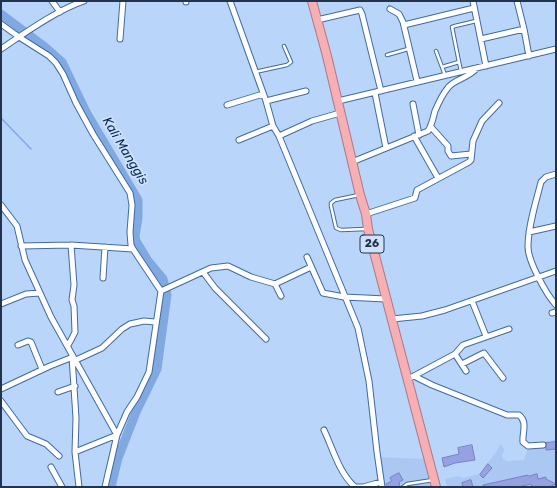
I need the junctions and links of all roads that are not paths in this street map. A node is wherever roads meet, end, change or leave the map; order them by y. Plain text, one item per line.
1 (52, 1) edge
2 (84, 1) edge
3 (123, 1) edge
4 (230, 1) edge
5 (312, 1) edge
6 (473, 1) edge
7 (516, 1) edge
8 (474, 8) junction
9 (390, 9) dead end
10 (60, 12) junction
11 (317, 20) junction
12 (476, 20) junction
13 (1, 24) edge
14 (404, 25) junction
15 (524, 29) junction
16 (21, 36) junction
17 (120, 39) dead end
18 (481, 39) junction
19 (284, 46) dead end
20 (1, 49) edge
21 (409, 49) junction
22 (556, 49) edge
23 (436, 51) dead end
24 (386, 55) dead end
25 (529, 56) junction
26 (459, 62) junction
27 (486, 66) junction
28 (442, 67) junction
29 (477, 68) junction
30 (461, 71) junction
31 (255, 72) junction
32 (444, 76) junction
33 (418, 81) junction
34 (306, 90) dead end
35 (381, 91) junction
36 (375, 93) junction
37 (263, 94) junction
38 (266, 101) junction
39 (338, 101) junction
40 (499, 103) dead end
41 (413, 104) dead end
42 (227, 105) dead end
43 (340, 113) junction
44 (273, 126) junction
45 (431, 127) junction
46 (279, 136) junction
47 (416, 136) junction
48 (239, 140) dead end
49 (386, 148) junction
50 (472, 154) junction
51 (352, 162) junction
52 (556, 174) edge
53 (438, 178) junction
54 (360, 195) junction
55 (1, 205) edge
56 (366, 214) junction
57 (556, 226) edge
58 (368, 229) junction
59 (529, 232) junction
60 (71, 245) junction
61 (21, 246) junction
62 (105, 247) junction
63 (134, 249) junction
64 (307, 257) dead end
65 (311, 267) junction
66 (556, 271) edge
67 (203, 272) junction
68 (538, 276) junction
69 (103, 278) dead end
70 (275, 284) junction
71 (162, 290) junction
72 (40, 293) junction
73 (281, 296) dead end
74 (344, 297) junction
75 (386, 299) junction
76 (472, 301) junction
77 (1, 304) edge
78 (556, 305) edge
79 (392, 318) junction
80 (155, 322) junction
81 (509, 328) dead end
82 (486, 336) junction
83 (266, 339) dead end
84 (18, 345) dead end
85 (68, 345) junction
86 (454, 354) junction
87 (74, 358) junction
88 (462, 364) junction
89 (42, 369) junction
90 (466, 371) dead end
91 (411, 378) junction
92 (502, 378) dead end
93 (75, 386) junction
94 (1, 389) edge
95 (58, 392) dead end
96 (1, 400) edge
97 (324, 430) dead end
98 (117, 435) junction
99 (543, 445) dead end
100 (75, 452) junction
101 (59, 456) dead end
102 (51, 467) dead end
103 (382, 484) edge
104 (435, 484) edge
105 (62, 487) edge
106 (79, 487) edge
107 (104, 487) edge
108 (363, 487) edge
109 (403, 487) edge

1 - 10 street
2 - 10 street
3 - 17 street
4 - 31 street
5 - 11 highway, 26
6 - 8 street
7 - 15 street
8 - 12 street
8 - 14 street
9 - 14 street
10 - 16 street
11 - 35 street
11 - 39 highway, 26
12 - 18 street
12 - 26 lane
13 - 16 street
14 - 21 street
15 - 18 street
15 - 25 street
16 - 20 street
16 - 63 street
18 - 27 street
19 - 31 lane
21 - 24 lane
21 - 33 street
22 - 25 street
23 - 28 lane
25 - 27 street
26 - 28 lane
26 - 30 lane
27 - 29 street
28 - 32 lane
29 - 30 street
29 - 45 street
30 - 32 street
31 - 37 street
32 - 33 street
33 - 35 street
34 - 38 street
35 - 36 street
36 - 39 street
36 - 49 street
37 - 38 street
37 - 42 street
38 - 44 street
39 - 43 highway, 26
40 - 50 street
41 - 47 street
43 - 46 street
43 - 51 highway, 26
44 - 46 street
44 - 48 street
45 - 47 street
45 - 50 street
46 - 74 street
47 - 49 street
47 - 53 street
49 - 51 street
50 - 53 street
51 - 54 highway, 26
52 - 59 street
53 - 56 street
54 - 56 highway, 26
54 - 58 lane
55 - 61 street
56 - 58 highway, 26
57 - 59 street
58 - 75 highway, 26
59 - 68 street
60 - 61 street
60 - 62 street
60 - 85 street
61 - 72 street
62 - 63 street
62 - 69 street
63 - 71 street
64 - 65 street
65 - 70 street
65 - 74 street
66 - 68 street
67 - 70 street
67 - 71 street
67 - 83 street
68 - 76 street
68 - 78 street
70 - 73 street
71 - 80 street
72 - 77 street
72 - 85 street
74 - 75 street
74 - 103 street
75 - 79 highway, 26
76 - 79 street
76 - 82 street
79 - 91 highway, 26
80 - 87 street
80 - 98 street
81 - 82 street
82 - 86 street
84 - 89 street
85 - 87 street
86 - 88 street
86 - 91 street
87 - 89 street
87 - 93 street
87 - 98 street
88 - 90 street
88 - 92 street
89 - 94 street
91 - 99 street
91 - 104 highway, 26
93 - 95 street
93 - 100 street
96 - 101 street
97 - 108 street
98 - 100 street
98 - 107 street
100 - 106 street
102 - 105 street
103 - 108 street
104 - 109 lane

